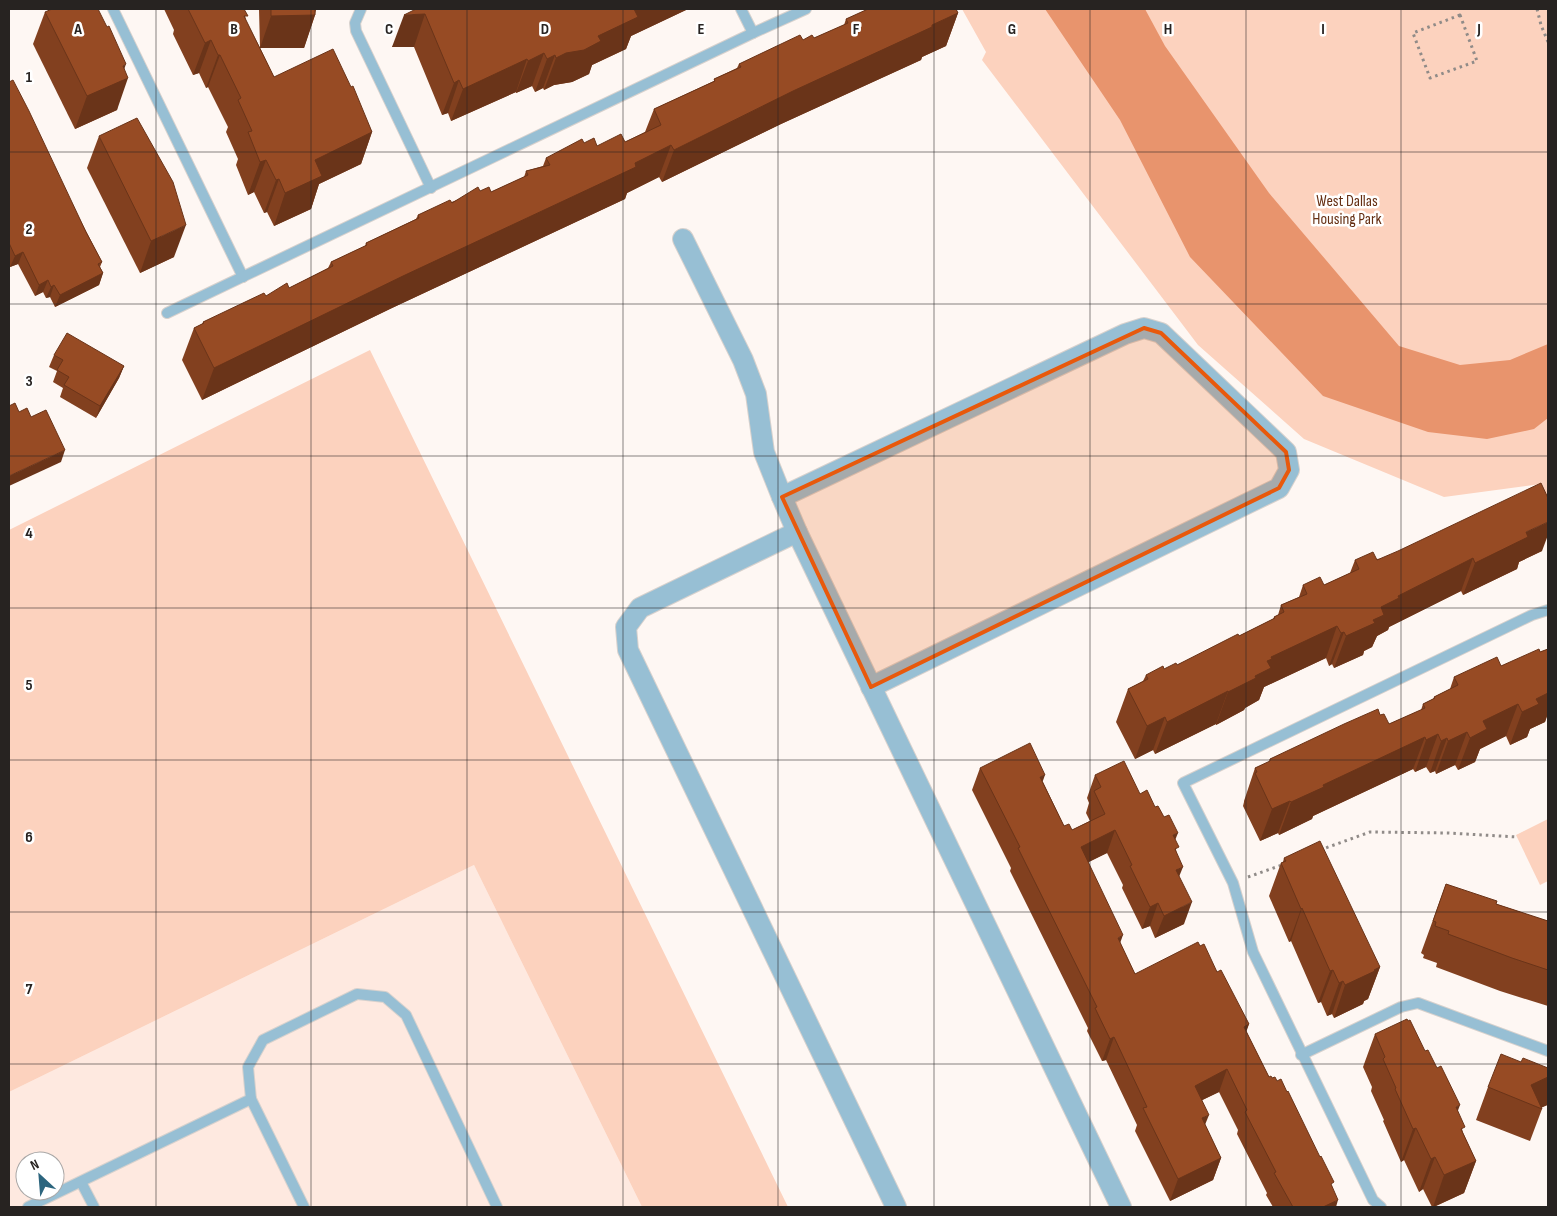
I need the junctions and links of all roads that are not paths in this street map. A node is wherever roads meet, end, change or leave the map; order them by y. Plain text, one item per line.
1 (113, 9) edge
2 (361, 9) edge
3 (741, 9) edge
4 (806, 9) edge
5 (753, 34) junction
6 (431, 188) junction
7 (683, 239) dead end
8 (243, 277) junction
9 (167, 313) dead end
10 (782, 497) junction
11 (797, 532) junction
12 (1548, 610) edge
13 (871, 686) junction
14 (1548, 1051) edge
15 (1301, 1055) junction
16 (251, 1099) junction
17 (81, 1182) junction
18 (28, 1207) edge
19 (94, 1207) edge
20 (304, 1207) edge
21 (497, 1207) edge
22 (896, 1207) edge
23 (1121, 1207) edge
24 (1381, 1207) edge

1 - 8 lane
2 - 6 lane
3 - 5 lane
4 - 5 lane
5 - 6 lane
6 - 8 lane
7 - 10 street
8 - 9 lane
10 - 11 street
10 - 13 street
11 - 13 street
11 - 22 street
12 - 15 lane
13 - 23 street
14 - 15 lane
15 - 24 lane
16 - 17 lane
16 - 20 lane
16 - 21 lane
17 - 18 lane
17 - 19 lane

